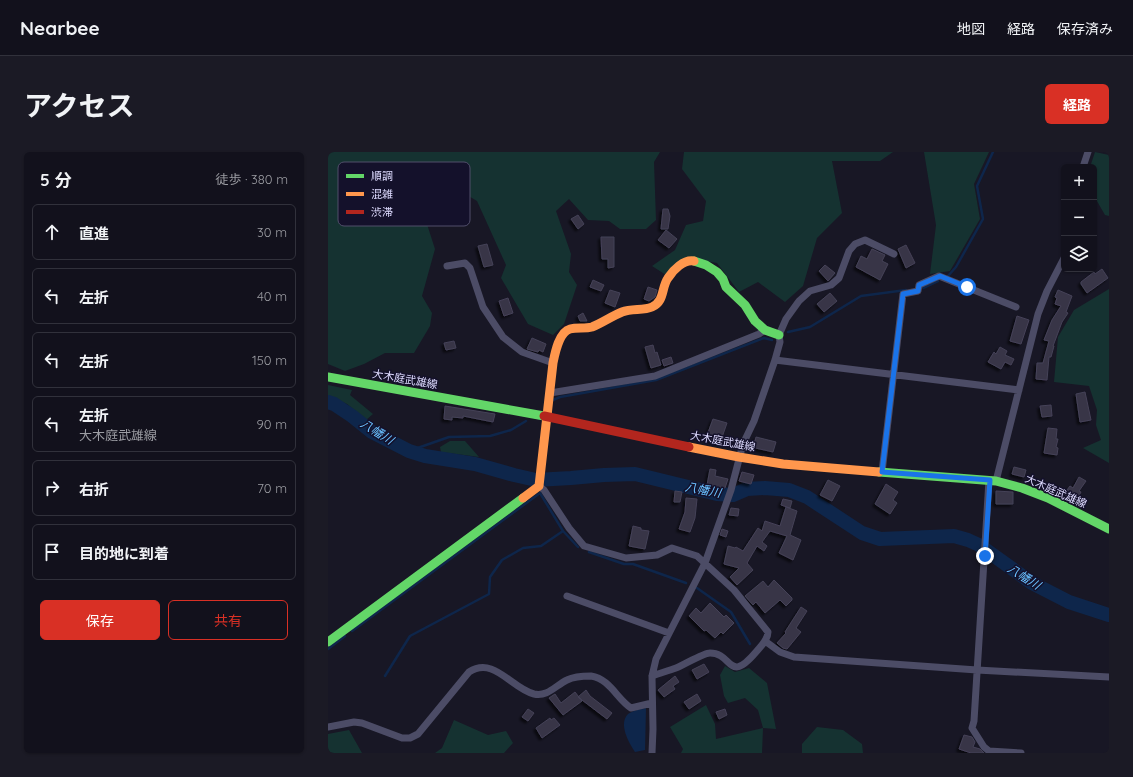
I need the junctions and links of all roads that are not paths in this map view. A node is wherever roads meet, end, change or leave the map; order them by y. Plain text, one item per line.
1 (1088, 152) edge
2 (1084, 164) edge
3 (894, 254) dead end
4 (1061, 264) edge
5 (447, 266) dead end
6 (1016, 307) dead end
7 (765, 330) junction
8 (779, 335) junction
9 (775, 360) junction
10 (553, 363) junction
11 (894, 375) junction
12 (328, 377) edge
13 (1019, 390) junction
14 (550, 393) junction
15 (547, 417) junction
16 (740, 457) junction
17 (882, 472) junction
18 (993, 481) junction
19 (539, 486) junction
20 (1109, 529) edge
21 (705, 563) junction
22 (567, 596) dead end
23 (669, 633) junction
24 (765, 641) junction
25 (328, 642) edge
26 (977, 670) junction
27 (652, 676) junction
28 (1109, 677) edge
29 (652, 703) junction
30 (328, 727) edge
31 (652, 753) edge
32 (1021, 753) edge

1 - 2 street
3 - 8 street
4 - 13 street
5 - 10 street
6 - 11 street
7 - 8 main road
7 - 10 main road
7 - 14 street
8 - 9 street
9 - 11 street
9 - 16 street
10 - 14 main road
11 - 13 street
11 - 17 street
12 - 15 main road, 大木庭武雄線
13 - 18 street
14 - 15 main road
15 - 16 main road, 大木庭武雄線
15 - 19 main road
16 - 17 main road, 大木庭武雄線
16 - 21 street
17 - 18 main road, 大木庭武雄線
18 - 20 main road, 大木庭武雄線
18 - 26 street
19 - 21 street
19 - 25 main road
21 - 23 street
21 - 24 street
22 - 23 street
23 - 27 street
24 - 26 street
24 - 27 street
26 - 28 street
26 - 32 street
27 - 29 street
29 - 30 street
29 - 31 street

